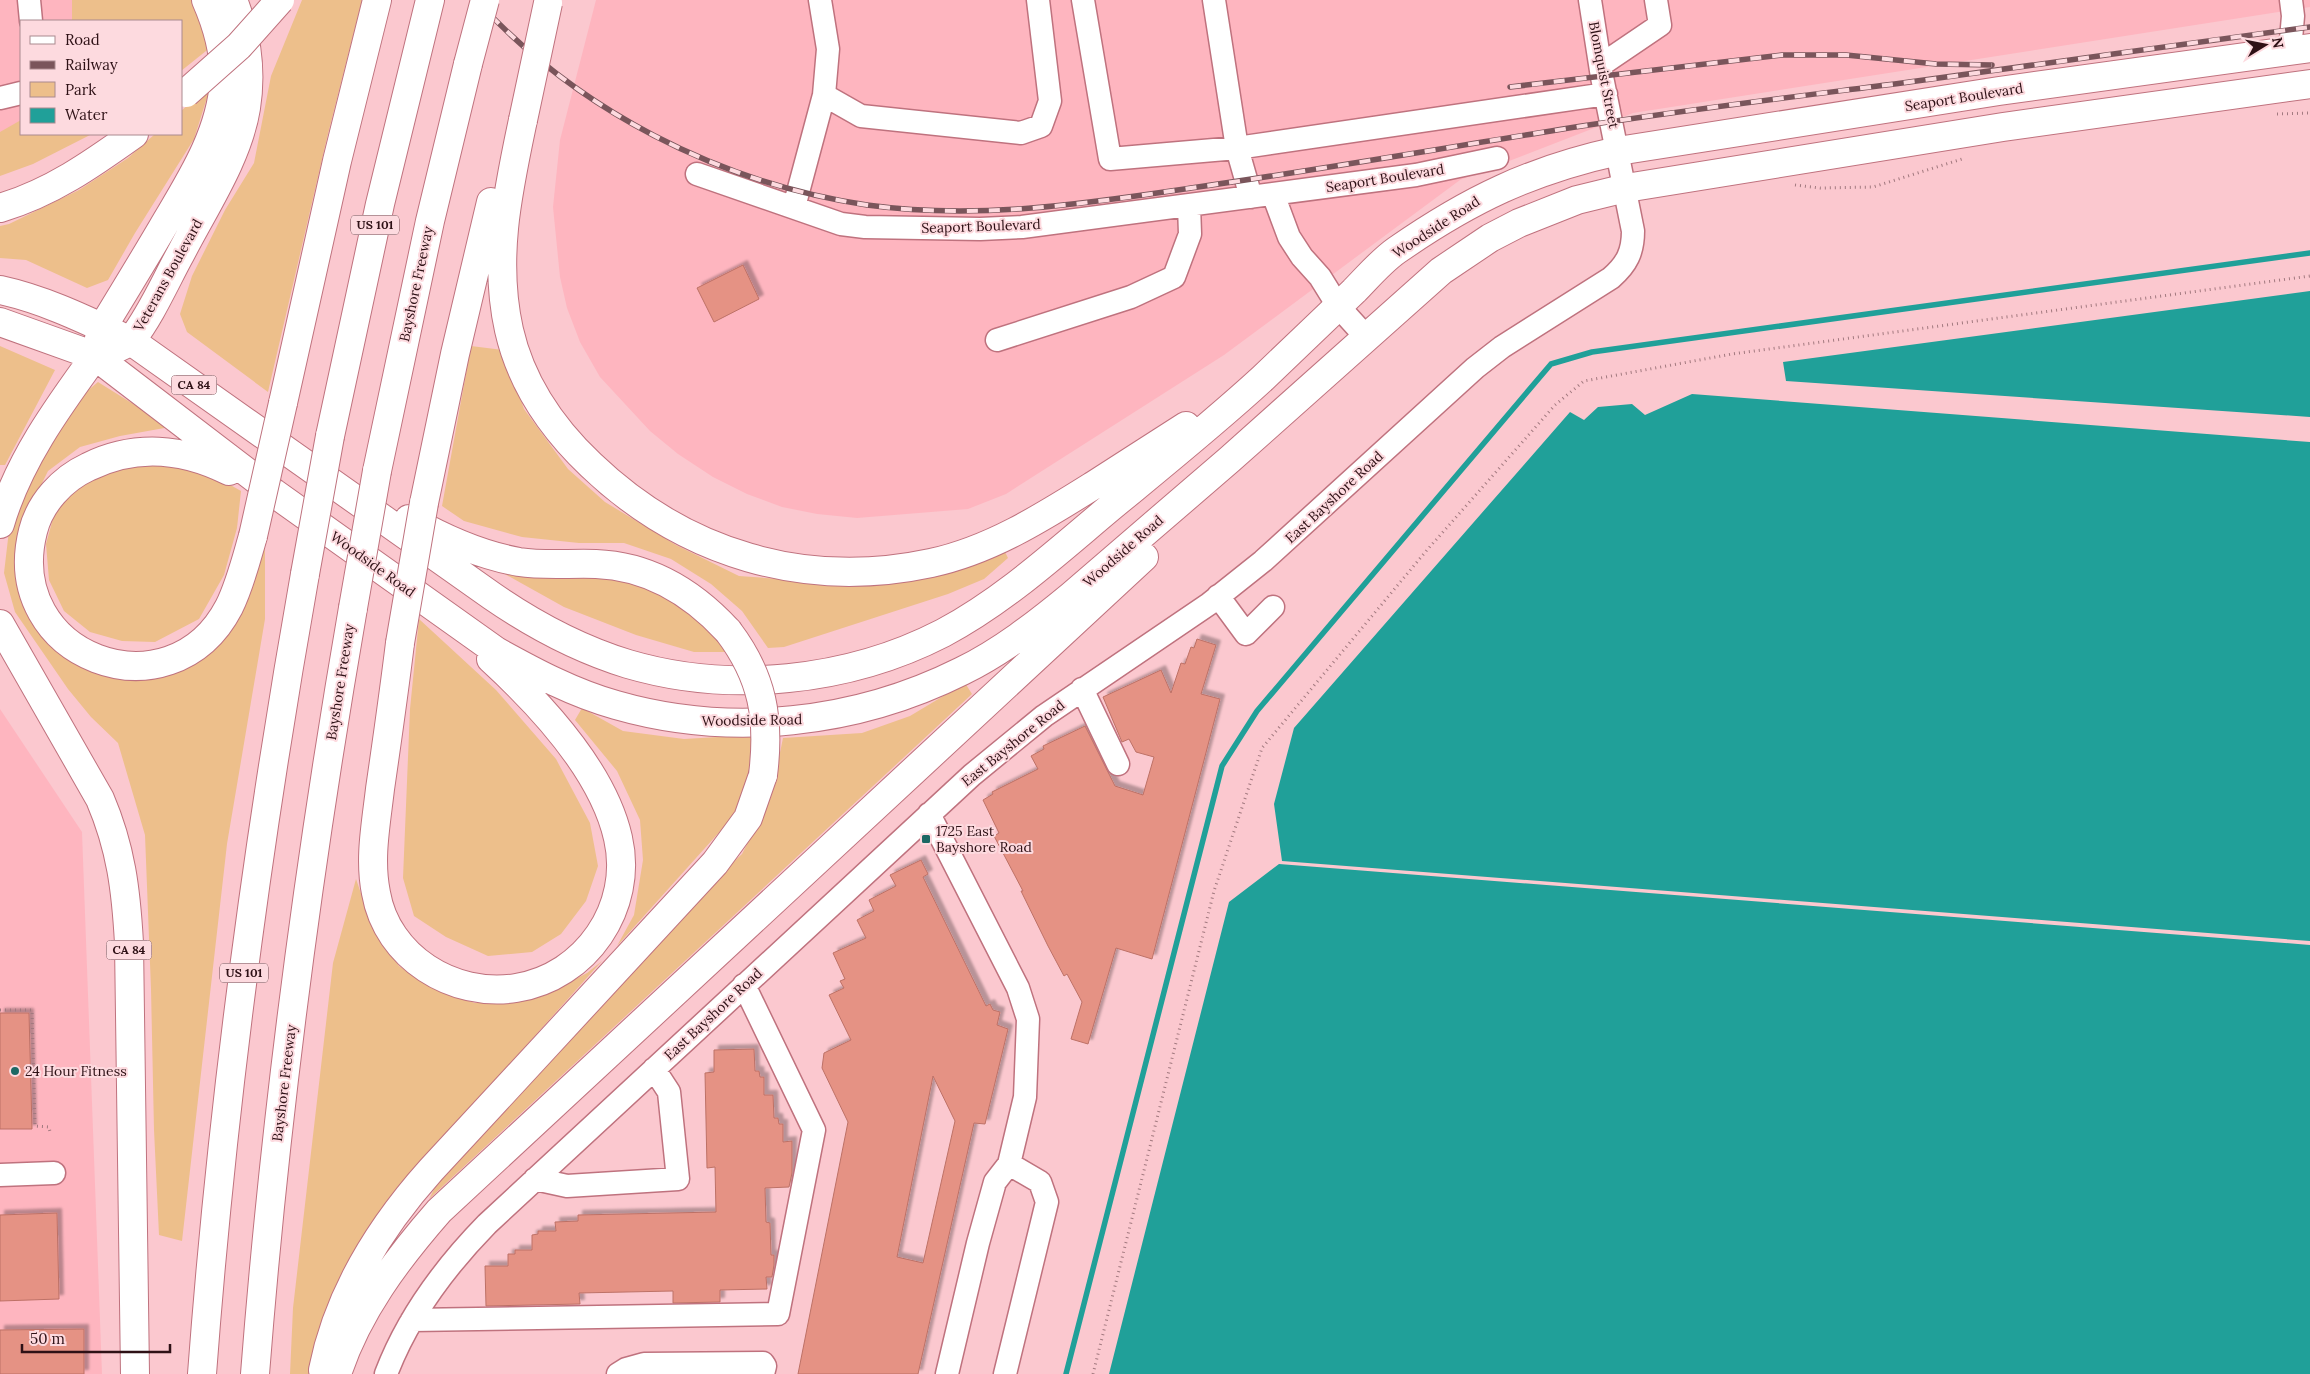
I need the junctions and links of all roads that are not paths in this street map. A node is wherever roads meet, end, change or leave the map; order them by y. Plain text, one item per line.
1 (29, 0) edge
2 (206, 0) edge
3 (233, 0) edge
4 (280, 0) edge
5 (377, 0) edge
6 (485, 0) edge
7 (820, 0) edge
8 (1038, 0) edge
9 (1083, 0) edge
10 (1214, 0) edge
11 (1590, 0) edge
12 (1656, 0) edge
13 (2291, 0) edge
14 (544, 1) edge
15 (428, 8) edge
16 (31, 20) edge
17 (2300, 50) edge
18 (1601, 65) junction
19 (2297, 86) edge
20 (20, 92) edge
21 (824, 94) junction
22 (1606, 94) junction
23 (184, 95) edge
24 (0, 98) edge
25 (518, 115) junction
26 (133, 135) edge
27 (1237, 148) junction
28 (1618, 151) junction
29 (1497, 158) dead end
30 (697, 174) dead end
31 (1626, 188) junction
32 (1262, 196) junction
33 (1189, 205) junction
34 (794, 207) junction
35 (0, 208) edge
36 (0, 290) edge
37 (1338, 306) junction
38 (0, 322) edge
39 (102, 328) junction
40 (1367, 338) junction
41 (997, 340) dead end
42 (131, 341) junction
43 (1295, 348) junction
44 (95, 356) junction
45 (257, 429) junction
46 (1229, 460) junction
47 (274, 493) junction
48 (0, 524) edge
49 (1218, 596) junction
50 (420, 598) junction
51 (1273, 607) dead end
52 (0, 624) edge
53 (1082, 689) junction
54 (1118, 764) dead end
55 (929, 814) junction
56 (744, 985) junction
57 (654, 1069) junction
58 (1009, 1164) junction
59 (54, 1173) dead end
60 (0, 1174) edge
61 (535, 1179) junction
62 (412, 1320) junction
63 (136, 1374) edge
64 (202, 1374) edge
65 (255, 1374) edge
66 (322, 1374) edge
67 (337, 1374) edge
68 (386, 1374) edge
69 (618, 1374) edge
70 (764, 1374) edge
71 (948, 1374) edge
72 (1005, 1374) edge

1 - 16 street
2 - 39 main road, Veterans Boulevard
3 - 42 main road, Veterans Boulevard
4 - 23 main road, bridge
5 - 47 main road, bridge
6 - 65 main road, Bayshore Freeway, bridge
7 - 21 street
8 - 21 street
9 - 27 street
10 - 27 street
11 - 18 street, Blomquist Street
12 - 18 street
13 - 17 street
14 - 25 main road
15 - 64 main road, US 101, bridge
17 - 19 main road
17 - 28 main road, Seaport Boulevard
18 - 22 street, Blomquist Street
19 - 31 main road
20 - 24 street
21 - 34 street
22 - 27 street
22 - 28 street, Blomquist Street
25 - 43 main road
25 - 50 main road, bridge
26 - 35 main road
27 - 32 street
28 - 31 street, East Bayshore Road
28 - 37 main road, Woodside Road
29 - 32 street, Seaport Boulevard
30 - 34 street, Seaport Boulevard
31 - 40 main road, Woodside Road
31 - 49 street, East Bayshore Road
32 - 33 street, Seaport Boulevard
32 - 37 street
33 - 34 street, Seaport Boulevard
33 - 41 street
36 - 39 main road, Woodside Road / CA 84
37 - 40 street
37 - 43 main road, Woodside Road
38 - 44 main road, Woodside Road
39 - 42 main road, Woodside Road / CA 84
39 - 44 main road, Veterans Boulevard
40 - 46 main road, Woodside Road
42 - 44 main road, Veterans Boulevard
42 - 45 main road, Woodside Road / CA 84
43 - 45 main road, Woodside Road
44 - 47 main road, Woodside Road
44 - 48 main road
45 - 66 main road, bridge
46 - 50 main road, Woodside Road
46 - 67 main road
47 - 50 main road, Woodside Road
49 - 51 street
49 - 53 street, East Bayshore Road
52 - 63 main road, CA 84
53 - 54 street
53 - 55 street, East Bayshore Road
55 - 56 street, East Bayshore Road
55 - 58 street
56 - 57 street, East Bayshore Road
56 - 62 street
57 - 61 street, East Bayshore Road
57 - 61 street
58 - 71 street
58 - 72 street
59 - 60 street
61 - 62 street, East Bayshore Road
62 - 68 street, East Bayshore Road
69 - 70 street

